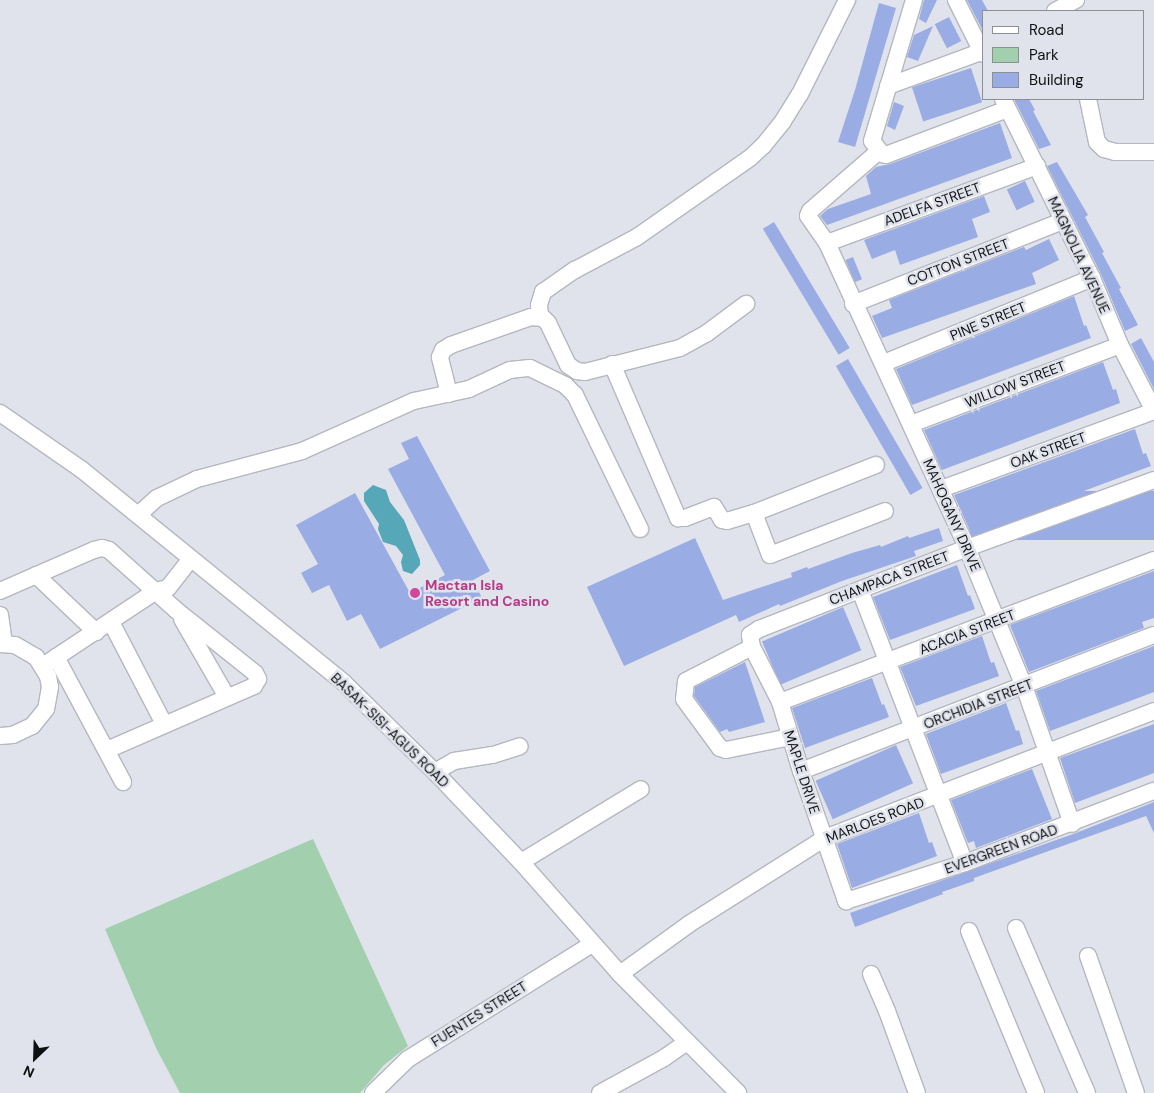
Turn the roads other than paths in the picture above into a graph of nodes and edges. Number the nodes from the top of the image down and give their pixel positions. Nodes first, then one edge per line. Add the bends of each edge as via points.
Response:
1 (847, 0) edge
2 (914, 0) edge
3 (956, 0) edge
4 (1076, 0) edge
5 (1059, 10) edge
6 (982, 52) edge
7 (888, 86) junction
8 (1088, 100) edge
9 (1005, 104) edge
10 (880, 151) junction
11 (1154, 152) edge
12 (1037, 166) junction
13 (1064, 221) junction
14 (827, 243) junction
15 (1092, 278) junction
16 (746, 304) dead end
17 (853, 304) junction
18 (540, 316) junction
19 (1120, 344) junction
20 (884, 363) junction
21 (612, 364) junction
22 (449, 394) junction
23 (1154, 411) edge
24 (0, 413) edge
25 (910, 424) junction
26 (876, 465) dead end
27 (1154, 480) edge
28 (941, 490) junction
29 (885, 511) dead end
30 (754, 513) junction
31 (138, 516) junction
32 (640, 529) dead end
33 (967, 548) junction
34 (187, 556) junction
35 (1154, 560) edge
36 (36, 575) junction
37 (860, 590) junction
38 (0, 591) edge
39 (156, 591) junction
40 (176, 610) junction
41 (0, 615) edge
42 (997, 620) junction
43 (111, 622) junction
44 (96, 632) junction
45 (1154, 635) edge
46 (2, 644) edge
47 (752, 647) junction
48 (50, 662) junction
49 (886, 663) junction
50 (1024, 686) junction
51 (227, 697) junction
52 (780, 702) junction
53 (1154, 711) edge
54 (164, 724) junction
55 (913, 728) junction
56 (0, 736) edge
57 (790, 737) junction
58 (520, 746) dead end
59 (107, 750) junction
60 (1048, 754) junction
61 (801, 771) junction
62 (435, 772) junction
63 (123, 782) dead end
64 (641, 789) dead end
65 (1154, 791) edge
66 (940, 796) junction
67 (1072, 824) junction
68 (825, 838) junction
69 (521, 862) junction
70 (966, 864) junction
71 (846, 901) joint
72 (1016, 928) dead end
73 (969, 931) dead end
74 (592, 944) junction
75 (1088, 956) dead end
76 (620, 974) junction
77 (871, 974) dead end
78 (687, 1042) junction
79 (372, 1093) edge
80 (600, 1093) edge
81 (738, 1093) edge
82 (917, 1093) edge
83 (1036, 1093) edge
84 (1087, 1093) edge
85 (1136, 1093) edge

1 - 18 street via 800,94 763,146 638,237 575,270 543,292
2 - 7 street
3 - 6 street
4 - 5 street
6 - 7 street
7 - 10 street via 872,141
8 - 11 street via 1097,142 1104,149
9 - 10 street via 886,155
9 - 12 street, MAGNOLIA AVENUE
10 - 14 street, MAHOGANY DRIVE via 810,211 808,216
12 - 13 street, MAGNOLIA AVENUE
12 - 14 street, ADELFA STREET
13 - 15 street, MAGNOLIA AVENUE
13 - 17 street, COTTON STREET
14 - 17 street, MAHOGANY DRIVE
15 - 19 street, MAGNOLIA AVENUE
15 - 20 street, PINE STREET
16 - 21 street via 680,348
17 - 20 street, MAHOGANY DRIVE
18 - 21 street via 548,323 568,365 577,371 585,372
18 - 22 street via 443,350 440,357
19 - 23 street, MAGNOLIA AVENUE
19 - 25 street, WILLOW STREET
20 - 25 street, MAHOGANY DRIVE
21 - 30 street via 678,518 710,507 724,521
22 - 31 street via 414,401 302,451 197,479 157,498
22 - 32 street via 469,389 510,370 530,368 565,385 575,395
23 - 28 street, OAK STREET
24 - 31 street, BASAK-SISI-AGUS ROAD via 81,469
25 - 28 street, MAHOGANY DRIVE
26 - 30 street
27 - 33 street, CHAMPACA STREET
28 - 33 street, MAHOGANY DRIVE
29 - 30 street via 770,555
31 - 34 street, BASAK-SISI-AGUS ROAD
33 - 37 street, CHAMPACA STREET
33 - 42 street, MAHOGANY DRIVE
34 - 39 street via 160,581
34 - 62 street, BASAK-SISI-AGUS ROAD via 344,683
35 - 42 street, ACACIA STREET
36 - 38 street
36 - 39 street via 102,548 109,550
36 - 44 street
37 - 47 street, CHAMPACA STREET via 759,629 750,635
37 - 49 street
39 - 40 street
39 - 43 street
40 - 51 street
40 - 51 street via 258,678 254,686
41 - 46 street
42 - 49 street, ACACIA STREET
42 - 50 street, MAHOGANY DRIVE
43 - 44 street
43 - 54 street
44 - 48 street
45 - 50 street, ORCHIDIA STREET
46 - 48 street via 26,650
47 - 52 street, MAPLE DRIVE
47 - 57 street via 686,682 684,699 720,748 726,750
48 - 56 street via 50,687 46,708 40,718 23,732
48 - 59 street
49 - 52 street, ACACIA STREET
49 - 55 street
50 - 55 street, ORCHIDIA STREET
50 - 60 street, MAHOGANY DRIVE
51 - 54 street
52 - 57 street, MAPLE DRIVE
53 - 60 street, MARLOES ROAD
54 - 59 street
55 - 61 street, ORCHIDIA STREET
55 - 66 street
57 - 61 street, MAPLE DRIVE
58 - 62 street via 493,755 454,761
59 - 63 street
60 - 66 street, MARLOES ROAD
60 - 67 street, MAHOGANY DRIVE
61 - 68 street, MAPLE DRIVE
62 - 69 street, BASAK-SISI-AGUS ROAD
64 - 69 street
65 - 67 street, EVERGREEN ROAD
66 - 68 street, MARLOES ROAD
66 - 70 street
67 - 70 street, EVERGREEN ROAD
68 - 71 street, MAPLE DRIVE
68 - 76 street, MARLOES ROAD via 689,924
69 - 74 street, BASAK-SISI-AGUS ROAD
70 - 71 street, EVERGREEN ROAD
72 - 84 street
73 - 83 street
74 - 76 street, BASAK-SISI-AGUS ROAD
74 - 79 street, FUENTES STREET via 408,1059
75 - 85 street
76 - 78 street, BASAK-SISI-AGUS ROAD
77 - 82 street
78 - 80 street
78 - 81 street, BASAK-SISI-AGUS ROAD

